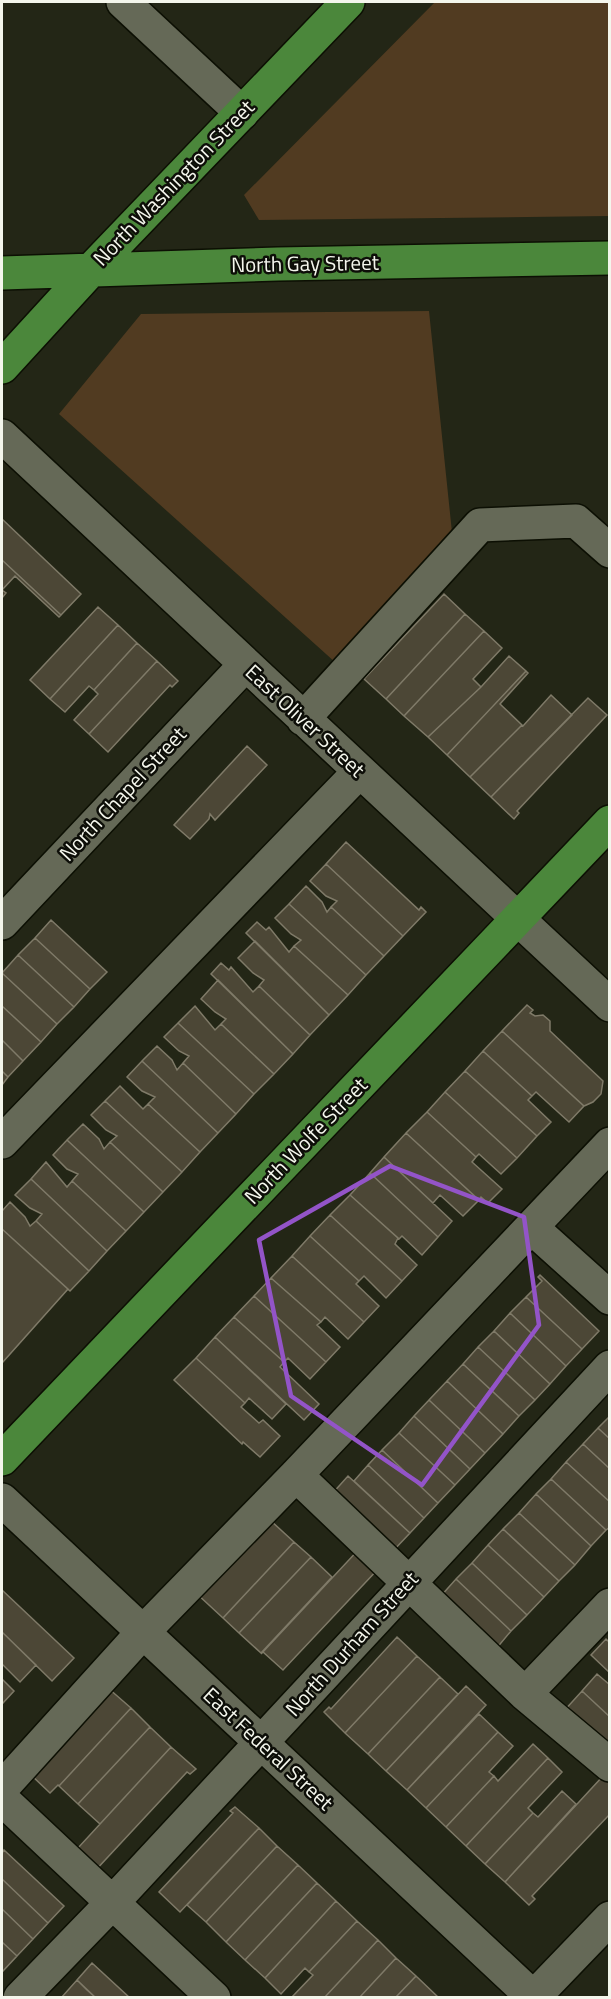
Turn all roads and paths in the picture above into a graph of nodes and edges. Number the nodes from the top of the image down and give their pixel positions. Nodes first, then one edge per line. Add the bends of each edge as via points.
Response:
1 (123, 2) edge
2 (348, 2) edge
3 (242, 113) junction
4 (609, 258) edge
5 (89, 272) junction
6 (2, 273) edge
7 (2, 367) edge
8 (2, 436) edge
9 (609, 551) edge
10 (245, 665) junction
11 (303, 718) junction
12 (360, 771) junction
13 (609, 822) edge
14 (518, 919) junction
15 (2, 923) edge
16 (609, 1005) edge
17 (2, 1142) edge
18 (609, 1144) edge
19 (531, 1227) junction
20 (609, 1298) edge
21 (609, 1367) edge
22 (2, 1458) edge
23 (296, 1474) junction
24 (2, 1500) edge
25 (408, 1582) junction
26 (609, 1605) edge
27 (143, 1632) junction
28 (525, 1694) junction
29 (262, 1743) junction
30 (609, 1765) edge
31 (2, 1788) edge
32 (2, 1799) edge
33 (113, 1902) junction
34 (609, 1918) edge
35 (534, 1997) edge
36 (20, 1998) edge
37 (214, 1998) edge

1 - 3 street
2 - 3 main road, North Washington Street
3 - 5 main road, North Washington Street
4 - 5 main road, North Gay Street
5 - 6 main road, North Gay Street
5 - 7 main road, North Washington Street
8 - 10 street, East Oliver Street
9 - 11 street via 576,521 480,525
10 - 11 street, East Oliver Street
10 - 15 street, North Chapel Street
11 - 12 street, East Oliver Street
12 - 14 street, East Oliver Street
12 - 17 street
13 - 14 main road, North Wolfe Street
14 - 16 street, East Oliver Street
14 - 22 main road, North Wolfe Street
18 - 19 street
19 - 20 street
19 - 23 street
21 - 25 street, North Durham Street
23 - 25 street
23 - 27 street
24 - 27 street, East Federal Street
25 - 28 street
25 - 29 street, North Durham Street
26 - 28 street
27 - 29 street, East Federal Street
27 - 31 street
28 - 30 street
29 - 33 street, North Durham Street
29 - 35 street, East Federal Street
32 - 33 street
33 - 36 street, North Durham Street
33 - 37 street
34 - 35 street

